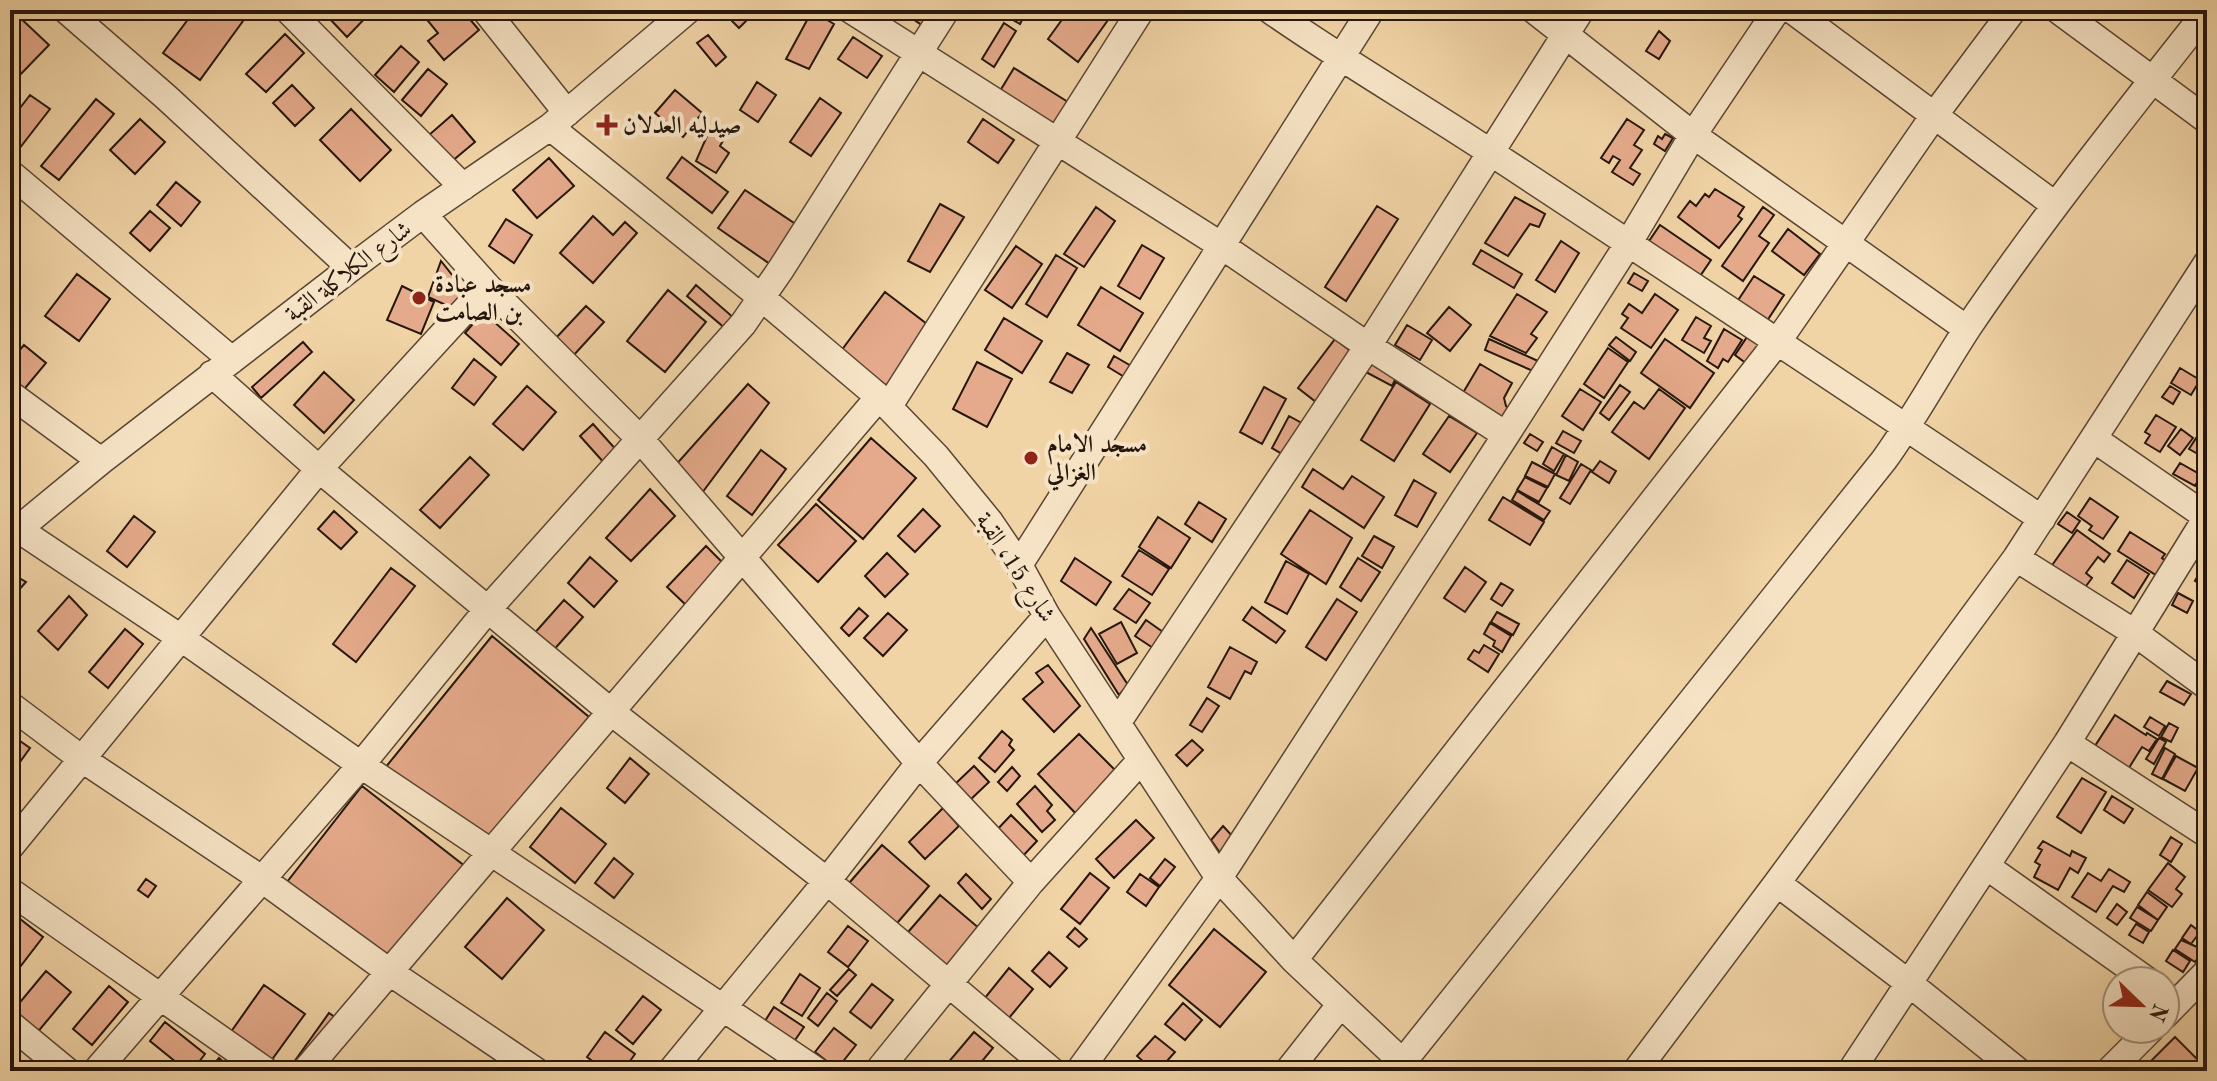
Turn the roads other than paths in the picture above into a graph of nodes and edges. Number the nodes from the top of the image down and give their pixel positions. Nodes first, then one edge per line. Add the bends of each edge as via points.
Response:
1 (66, 10) edge
2 (688, 10) edge
3 (851, 10) edge
4 (946, 10) edge
5 (1141, 10) edge
6 (1270, 10) edge
7 (1371, 10) edge
8 (1534, 10) edge
9 (1581, 10) edge
10 (1777, 10) edge
11 (1792, 10) edge
12 (2013, 10) edge
13 (2058, 10) edge
14 (2207, 11) edge
15 (293, 12) edge
16 (494, 13) edge
17 (1565, 34) junction
18 (920, 53) junction
19 (1340, 59) junction
20 (2152, 81) junction
21 (1933, 117) junction
22 (558, 120) junction
23 (2207, 120) edge
24 (1693, 135) junction
25 (1057, 140) junction
26 (1490, 152) junction
27 (10, 173) edge
28 (463, 187) junction
29 (2055, 205) junction
30 (423, 214) junction
31 (1628, 244) junction
32 (1222, 246) junction
33 (1846, 246) junction
34 (2207, 263) edge
35 (351, 268) junction
36 (487, 286) junction
37 (762, 298) junction
38 (1967, 329) junction
39 (1778, 341) junction
40 (1368, 346) junction
41 (222, 367) junction
42 (10, 394) edge
43 (884, 402) junction
44 (1907, 427) junction
45 (1506, 435) junction
46 (2094, 439) junction
47 (641, 440) junction
48 (101, 461) junction
49 (319, 469) junction
50 (2207, 517) edge
51 (2042, 519) junction
52 (14, 533) edge
53 (741, 557) junction
54 (2016, 558) junction
55 (1019, 565) junction
56 (488, 609) junction
57 (1047, 616) junction
58 (2135, 633) junction
59 (181, 638) junction
60 (2207, 686) edge
61 (10, 705) edge
62 (610, 711) junction
63 (1118, 722) junction
64 (2067, 743) junction
65 (82, 759) junction
66 (1141, 760) junction
67 (919, 763) junction
68 (361, 765) junction
69 (2207, 834) edge
70 (10, 847) edge
71 (491, 853) junction
72 (1986, 866) junction
73 (1219, 878) junction
74 (263, 880) junction
75 (827, 881) junction
76 (1031, 882) junction
77 (1777, 883) junction
78 (10, 891) edge
79 (1294, 960) junction
80 (2125, 965) edge
81 (2207, 972) edge
82 (391, 973) junction
83 (947, 984) junction
84 (1910, 984) junction
85 (2181, 993) edge
86 (161, 997) junction
87 (1340, 1005) junction
88 (725, 1007) junction
89 (10, 1024) edge
90 (2136, 1045) edge
91 (1407, 1067) edge
92 (2114, 1069) edge
93 (67, 1071) edge
94 (96, 1071) edge
95 (266, 1071) edge
96 (305, 1071) edge
97 (536, 1071) edge
98 (671, 1071) edge
99 (817, 1071) edge
100 (878, 1071) edge
101 (1052, 1071) edge
102 (1079, 1071) edge
103 (1288, 1071) edge
104 (1636, 1071) edge
105 (1851, 1071) edge
106 (2018, 1071) edge

1 - 35 street
2 - 22 street, شارع الكلاكلة القبة
3 - 18 street
4 - 18 street
5 - 25 street
6 - 19 street
7 - 19 street
8 - 17 street
9 - 17 street
10 - 24 street
11 - 21 street
12 - 21 street
13 - 20 street
14 - 20 street
15 - 28 street
16 - 22 street, شارع 15، القبة
17 - 24 street
17 - 26 street
18 - 25 street
18 - 37 street
19 - 26 street
19 - 32 street
20 - 23 street
20 - 29 street
21 - 29 street
21 - 33 street
22 - 28 street, شارع الكلاكلة القبة
22 - 37 street, شارع 15، القبة
24 - 31 street
24 - 33 street
25 - 32 street
25 - 43 street
26 - 31 street
26 - 40 street
27 - 41 street
28 - 30 street, شارع الكلاكلة القبة
29 - 38 street
30 - 35 street, شارع الكلاكلة القبة
30 - 36 street
31 - 39 street
31 - 45 street
32 - 40 street
32 - 55 street
33 - 38 street
33 - 39 street
34 - 46 street
35 - 41 street, شارع الكلاكلة القبة
36 - 47 street
36 - 49 street
37 - 43 street, شارع 15، القبة
37 - 47 street
38 - 44 street
39 - 44 street
39 - 79 street
40 - 45 street
40 - 63 street
41 - 48 street, شارع الكلاكلة القبة
41 - 49 street
42 - 48 street
43 - 53 street
43 - 55 street, شارع 15، القبة via 936,456
44 - 51 street
44 - 91 street
45 - 73 street
46 - 50 street
46 - 51 street
47 - 53 street
47 - 56 street
48 - 52 street, شارع الكلاكلة القبة
49 - 56 street
49 - 59 street
50 - 58 street
51 - 54 street
52 - 59 street
53 - 62 street
53 - 67 street
54 - 58 street
54 - 77 street
55 - 57 street, شارع 15، القبة
56 - 62 street
56 - 68 street
57 - 63 street, شارع 15، القبة
57 - 67 street
58 - 60 street
58 - 64 street
59 - 65 street
59 - 68 street
61 - 65 street
62 - 71 street
62 - 75 street
63 - 66 street, شارع 15، القبة
64 - 69 street
64 - 72 street
65 - 70 street
65 - 74 street
66 - 73 street, شارع 15، القبة
66 - 76 street
67 - 75 street
67 - 76 street
68 - 71 street
68 - 74 street
71 - 82 street
71 - 88 street
72 - 80 street
72 - 84 street
73 - 79 street, شارع 15، القبة
73 - 102 street
74 - 82 street
74 - 86 street
75 - 83 street
75 - 88 street
76 - 83 street
77 - 84 street
77 - 104 street
78 - 86 street
79 - 87 street, شارع 15، القبة
81 - 85 street
82 - 96 street
82 - 97 street
83 - 100 street
83 - 101 street
84 - 105 street
84 - 106 street
86 - 94 street
86 - 95 street
87 - 91 street, شارع 15، القبة
87 - 103 street
88 - 98 street
88 - 99 street
89 - 93 street
90 - 92 street

